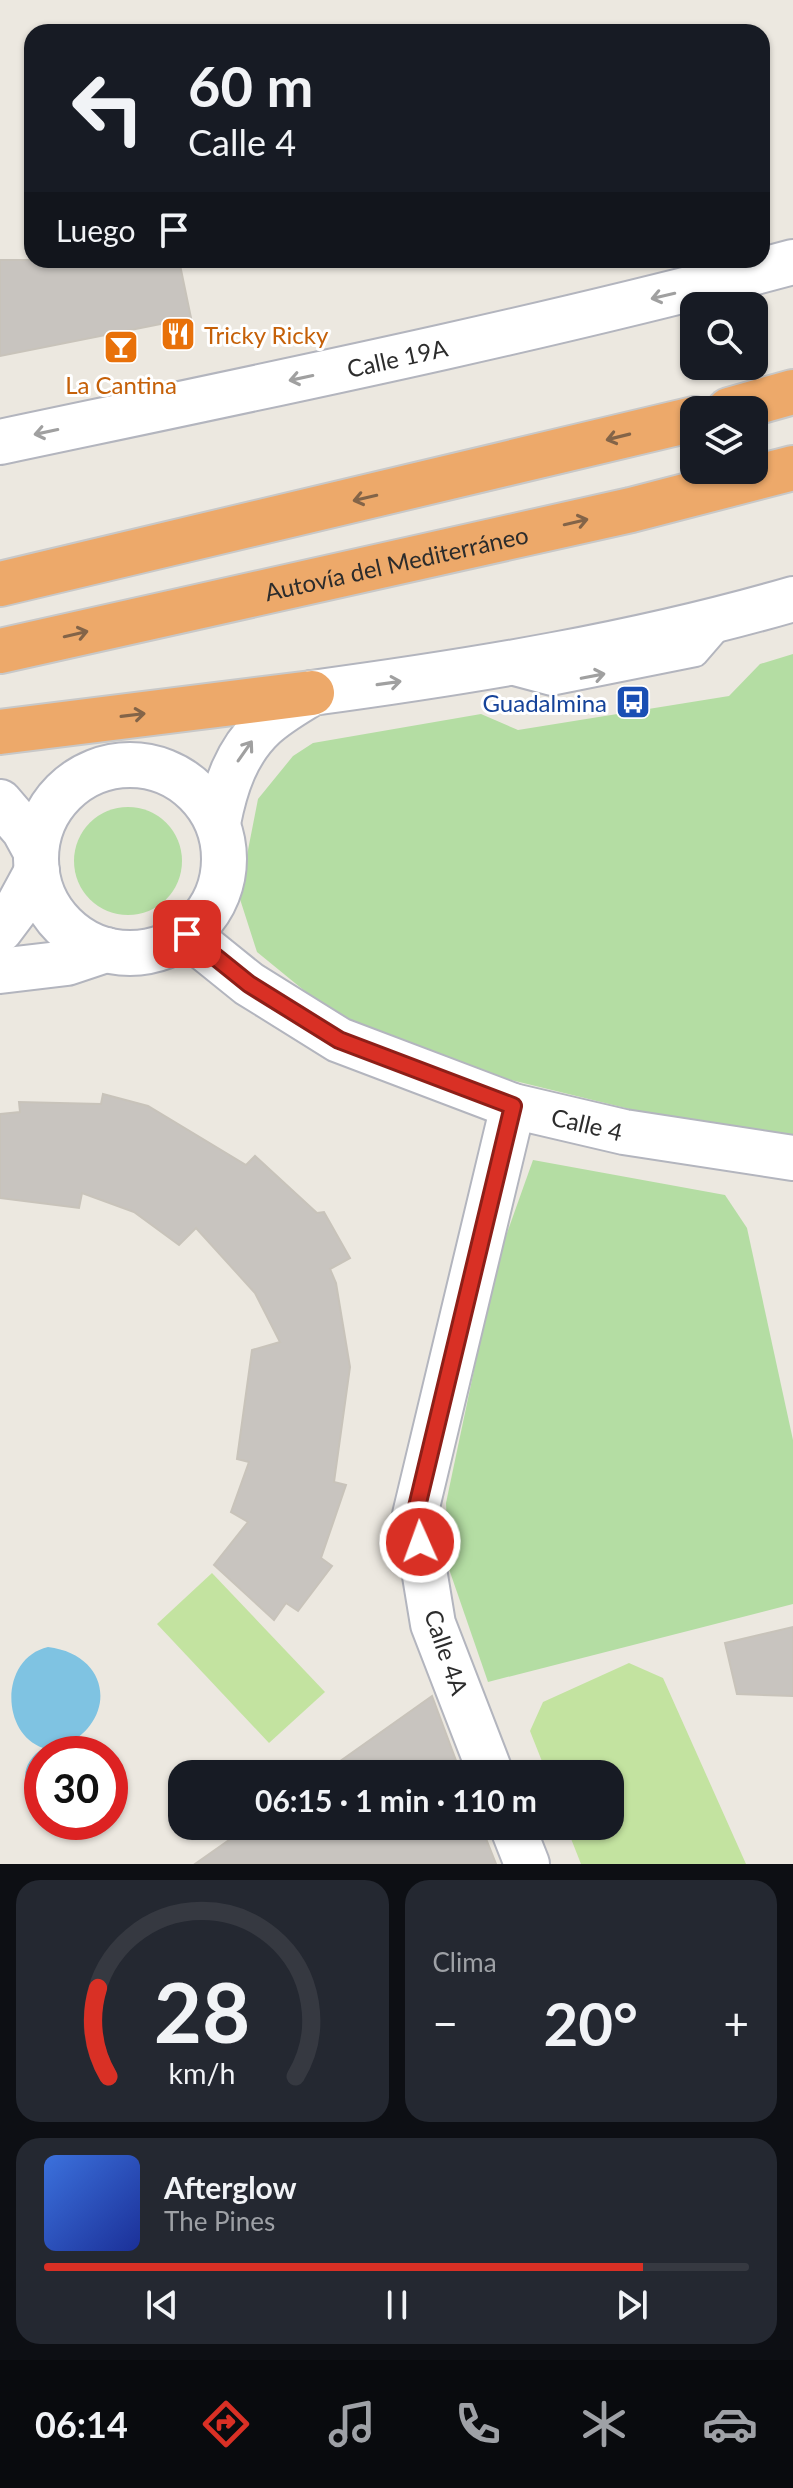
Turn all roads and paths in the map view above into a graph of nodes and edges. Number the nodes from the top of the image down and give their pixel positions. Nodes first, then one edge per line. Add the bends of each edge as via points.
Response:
1 (793, 262) edge
2 (793, 392) edge
3 (768, 399) edge
4 (680, 422) edge
5 (0, 442) edge
6 (793, 468) edge
7 (0, 584) edge
8 (793, 599) edge
9 (0, 651) edge
10 (312, 693) junction
11 (0, 732) edge
12 (0, 802) edge
13 (218, 823) junction
14 (36, 861) junction
15 (0, 930) edge
16 (187, 934) junction
17 (106, 950) junction
18 (0, 971) edge
19 (513, 1106) junction
20 (792, 1165) edge
21 (486, 1760) edge
22 (518, 1840) edge
23 (527, 1864) edge

1 -> 5 street, Calle 19A via 431,351
2 - 3 highway
4 -> 7 highway
9 -> 6 highway, Autovía del Mediterráneo via 631,510
10 -> 8 street via 579,652
11 -> 10 highway
13 -> 10 street via 241,754 264,726
12 - 14 street via 24,830
13 - 14 street via 188,783 141,765 115,765 70,786 53,804 41,826
13 - 16 street via 224,872 218,896
14 - 15 street via 18,906
14 - 17 street via 44,898 59,921
16 - 17 street via 161,948 134,953
16 - 19 street, Calle 4 via 249,984 339,1040
17 - 18 street via 67,963
19 - 20 street, Calle 4
19 - 21 street, Calle 4A via 415,1515 433,1624
22 - 23 street

